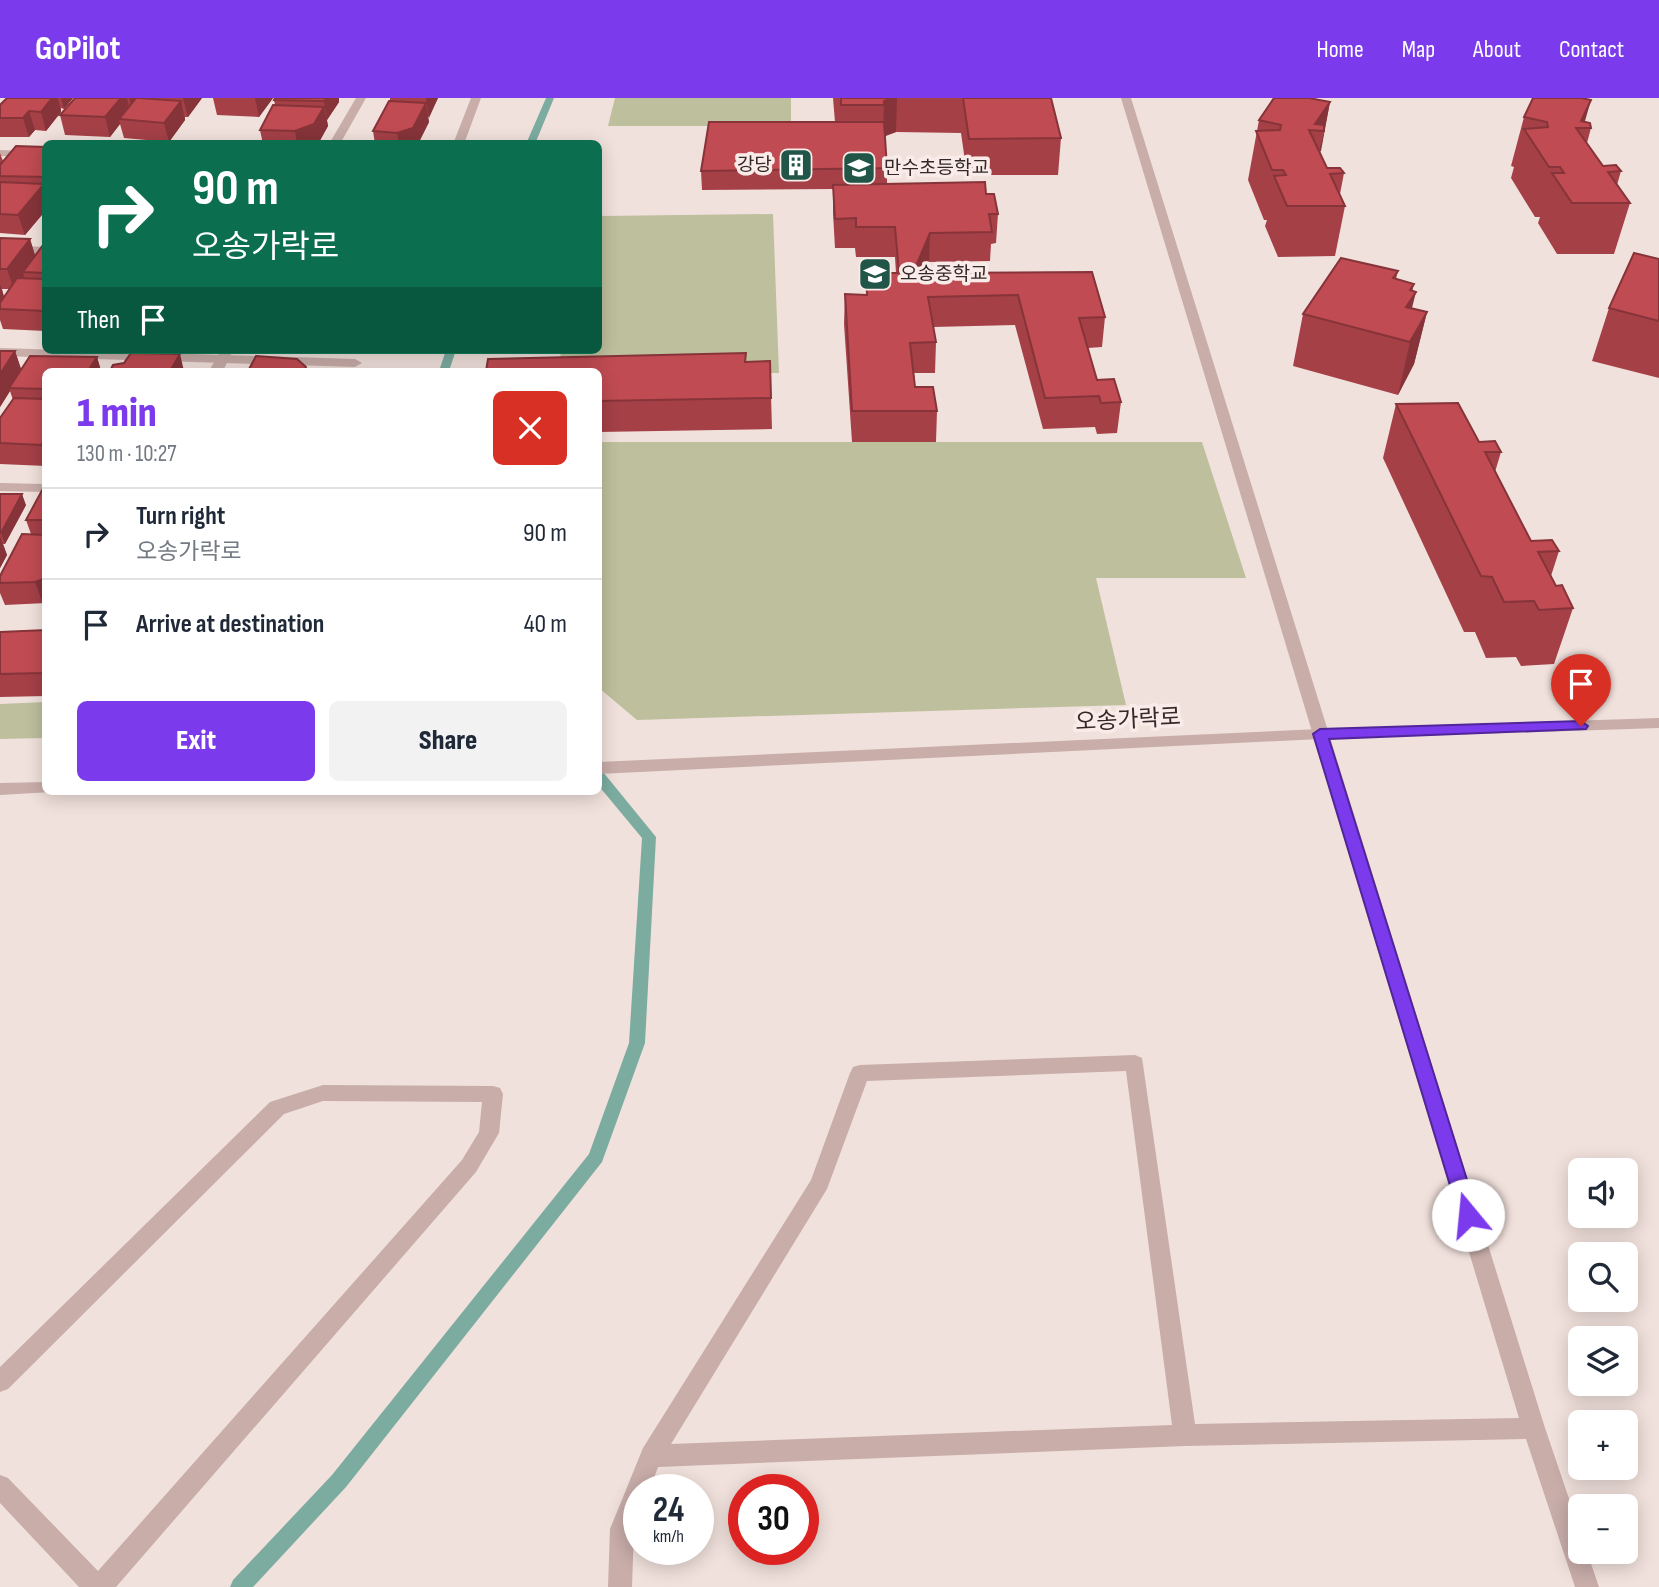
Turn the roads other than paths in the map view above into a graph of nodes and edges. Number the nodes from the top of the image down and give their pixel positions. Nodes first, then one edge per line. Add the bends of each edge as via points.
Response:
1 (361, 98) edge
2 (476, 98) edge
3 (1126, 98) edge
4 (336, 140) edge
5 (460, 140) edge
6 (0, 153) edge
7 (42, 155) edge
8 (0, 249) edge
9 (42, 251) edge
10 (0, 352) edge
11 (42, 354) edge
12 (56, 354) edge
13 (222, 360) edge
14 (353, 367) edge
15 (0, 487) edge
16 (42, 488) edge
17 (1659, 723) edge
18 (1320, 734) junction
19 (602, 768) edge
20 (42, 788) edge
21 (0, 789) edge
22 (0, 1382) edge
23 (1534, 1429) junction
24 (1185, 1435) junction
25 (651, 1457) junction
26 (0, 1486) edge
27 (98, 1587) edge
28 (620, 1587) edge
29 (1587, 1587) edge

1 - 4 street
2 - 5 street
3 - 18 street
6 - 7 street
8 - 9 street
10 - 11 street
12 - 13 street
13 - 14 street
15 - 16 street
17 - 18 street, 오송가락로
18 - 19 street, 오송가락로
18 - 23 street
20 - 21 street
22 - 27 street via 277,1108 323,1093 493,1094 489,1133 469,1166
23 - 24 street
23 - 29 street
24 - 25 street
24 - 25 street via 1135,1063 860,1073 820,1183
25 - 28 street via 622,1529
26 - 27 street

